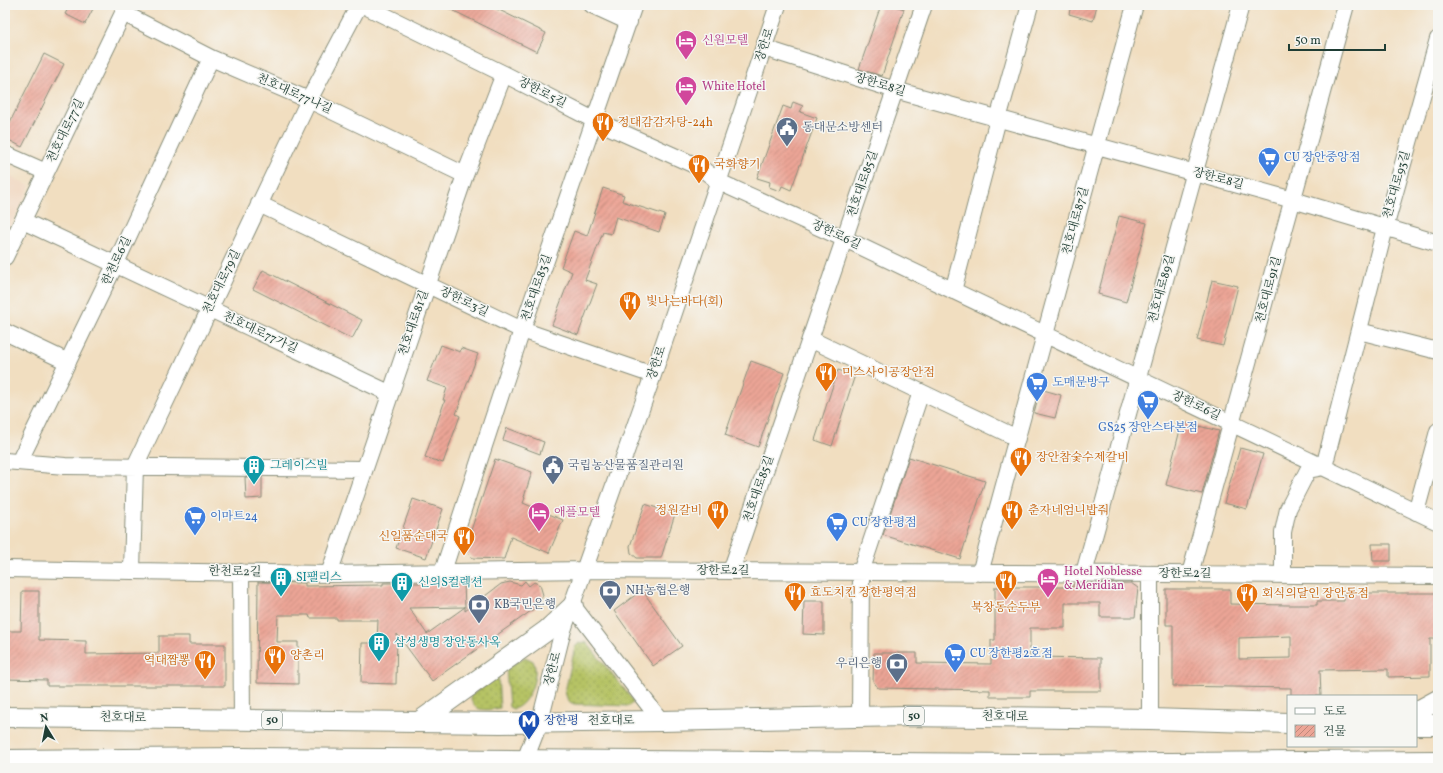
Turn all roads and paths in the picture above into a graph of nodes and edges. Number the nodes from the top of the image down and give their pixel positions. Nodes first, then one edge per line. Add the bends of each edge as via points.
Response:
1 (359, 5) edge
2 (363, 5) edge
3 (592, 5) edge
4 (634, 5) edge
5 (778, 5) edge
6 (924, 5) edge
7 (1030, 5) edge
8 (1135, 5) edge
9 (1241, 5) edge
10 (1346, 5) edge
11 (125, 9) edge
12 (629, 22) junction
13 (1438, 39) edge
14 (764, 48) junction
15 (211, 58) junction
16 (504, 74) junction
17 (895, 90) junction
18 (309, 100) junction
19 (998, 119) junction
20 (594, 120) junction
21 (1097, 147) junction
22 (5, 154) edge
23 (46, 172) junction
24 (1194, 173) junction
25 (465, 175) junction
26 (718, 182) junction
27 (1293, 200) junction
28 (259, 204) junction
29 (22, 221) junction
30 (1385, 228) junction
31 (845, 239) junction
32 (1438, 242) edge
33 (5, 257) edge
34 (115, 265) junction
35 (427, 284) junction
36 (954, 291) junction
37 (209, 310) junction
38 (522, 330) junction
39 (1359, 331) junction
40 (5, 332) edge
41 (1045, 334) junction
42 (810, 340) junction
43 (1438, 351) edge
44 (68, 362) junction
45 (653, 375) junction
46 (1138, 378) junction
47 (921, 392) junction
48 (390, 393) junction
49 (1232, 424) junction
50 (1438, 431) edge
51 (1017, 438) junction
52 (12, 462) edge
53 (135, 466) junction
54 (1324, 467) junction
55 (363, 469) junction
56 (1416, 512) junction
57 (1438, 522) edge
58 (5, 569) edge
59 (585, 570) junction
60 (132, 571) junction
61 (731, 571) junction
62 (241, 572) junction
63 (443, 572) junction
64 (861, 572) junction
65 (980, 572) junction
66 (1084, 573) junction
67 (329, 574) junction
68 (1150, 574) junction
69 (1190, 574) junction
70 (1283, 575) junction
71 (1438, 576) edge
72 (573, 606) junction
73 (1438, 700) edge
74 (1417, 711) edge
75 (5, 717) edge
76 (860, 717) junction
77 (1150, 719) junction
78 (242, 720) junction
79 (540, 721) junction
80 (661, 721) junction
81 (419, 722) junction
82 (1287, 723) edge
83 (1438, 725) edge
84 (1417, 726) edge
85 (5, 760) edge
86 (1438, 761) edge
87 (243, 763) edge
88 (407, 764) edge
89 (533, 764) edge
90 (663, 764) edge
91 (1349, 764) edge
92 (863, 765) edge
93 (1152, 765) edge

1 - 18 street, 천호대로79길
2 - 16 street, 장한로5길
3 - 12 street
4 - 12 street, 천호대로83길
5 - 14 street, 장한로
6 - 17 street, 천호대로85길
7 - 19 street
8 - 21 street, 천호대로87길
9 - 24 street, 천호대로89길
10 - 27 street, 천호대로91길
11 - 15 street, 천호대로77나길
11 - 23 street, 천호대로77길
12 - 20 street, 천호대로83길
13 - 30 street, 천호대로93길
14 - 17 street, 장한로8길
14 - 26 street, 장한로
15 - 18 street, 천호대로77나길
15 - 34 street, 한천로6길
16 - 20 street, 장한로5길
16 - 25 street, 천호대로81길
17 - 19 street, 장한로8길
17 - 31 street, 천호대로85길
18 - 25 street, 천호대로77나길
18 - 28 street, 천호대로79길
19 - 21 street, 장한로8길
19 - 36 street
20 - 26 street, 장한로5길 via 701,168
20 - 38 street, 천호대로83길
21 - 24 street, 장한로8길
21 - 41 street, 천호대로87길
22 - 23 street
23 - 29 street, 천호대로77길
24 - 27 street, 장한로8길
24 - 46 street, 천호대로89길
25 - 35 street, 천호대로81길
26 - 31 street, 장한로6길
26 - 45 street, 장한로
27 - 30 street, 장한로8길
27 - 49 street, 천호대로91길
28 - 35 street, 장한로3길
28 - 37 street, 천호대로79길
29 - 33 street, 천호대로77길
29 - 34 street, 천호대로77가길
30 - 32 street, 장한로8길
30 - 39 street, 천호대로93길
31 - 36 street, 장한로6길
31 - 42 street, 천호대로85길
34 - 37 street, 천호대로77가길
34 - 44 street, 한천로6길
35 - 38 street, 장한로3길
35 - 48 street, 천호대로81길
36 - 41 street, 장한로6길
37 - 48 street, 천호대로77가길
37 - 53 street, 천호대로79길
38 - 45 street, 장한로3길
38 - 63 street, 천호대로83길
39 - 43 street
39 - 54 street, 천호대로93길
40 - 44 street
41 - 46 street, 장한로6길
41 - 51 street, 천호대로87길
42 - 47 street
42 - 61 street, 천호대로85길
44 - 52 street, 한천로6길
45 - 59 street, 장한로
46 - 49 street, 장한로6길
46 - 66 street, 천호대로89길
47 - 51 street
47 - 64 street
48 - 55 street, 천호대로81길
49 - 54 street, 장한로6길
49 - 69 street, 천호대로91길
50 - 56 street
51 - 65 street, 천호대로87길
52 - 53 street, 한천로6길 via 65,466
53 - 55 street, 한천로6길
53 - 60 street, 천호대로79길
54 - 56 street, 장한로6길
54 - 70 street via 1308,470 1288,509 1283,532
55 - 67 street, 천호대로81길
56 - 57 street, 장한로6길
58 - 60 street, 한천로2길
59 - 61 street, 장한로2길
59 - 63 street, 한천로2길
59 - 72 street, 장한로
60 - 62 street, 한천로2길
61 - 64 street, 장한로2길
62 - 67 street, 한천로2길
62 - 78 street
63 - 67 street, 한천로2길
64 - 65 street, 장한로2길
64 - 76 street
65 - 66 street, 장한로2길
66 - 68 street, 장한로2길
68 - 69 street, 장한로2길
68 - 77 street
69 - 70 street, 장한로2길
70 - 71 street, 장한로2길
72 - 79 street, 장한로 via 563,630
72 - 80 street
72 - 81 main road via 546,631
73 - 74 main road
75 - 78 main road, 천호대로 / 50
76 - 77 main road, 천호대로 / 50
76 - 80 main road, 천호대로 / 50
77 - 82 main road, 천호대로 / 50
78 - 81 main road, 천호대로 / 50
79 - 80 main road, 천호대로 / 50
79 - 81 main road, 천호대로 / 50
79 - 89 street, 장한로
83 - 84 main road
85 - 87 main road
86 - 91 main road
87 - 88 main road
88 - 89 main road
89 - 90 main road
90 - 92 main road
91 - 93 main road
92 - 93 main road

